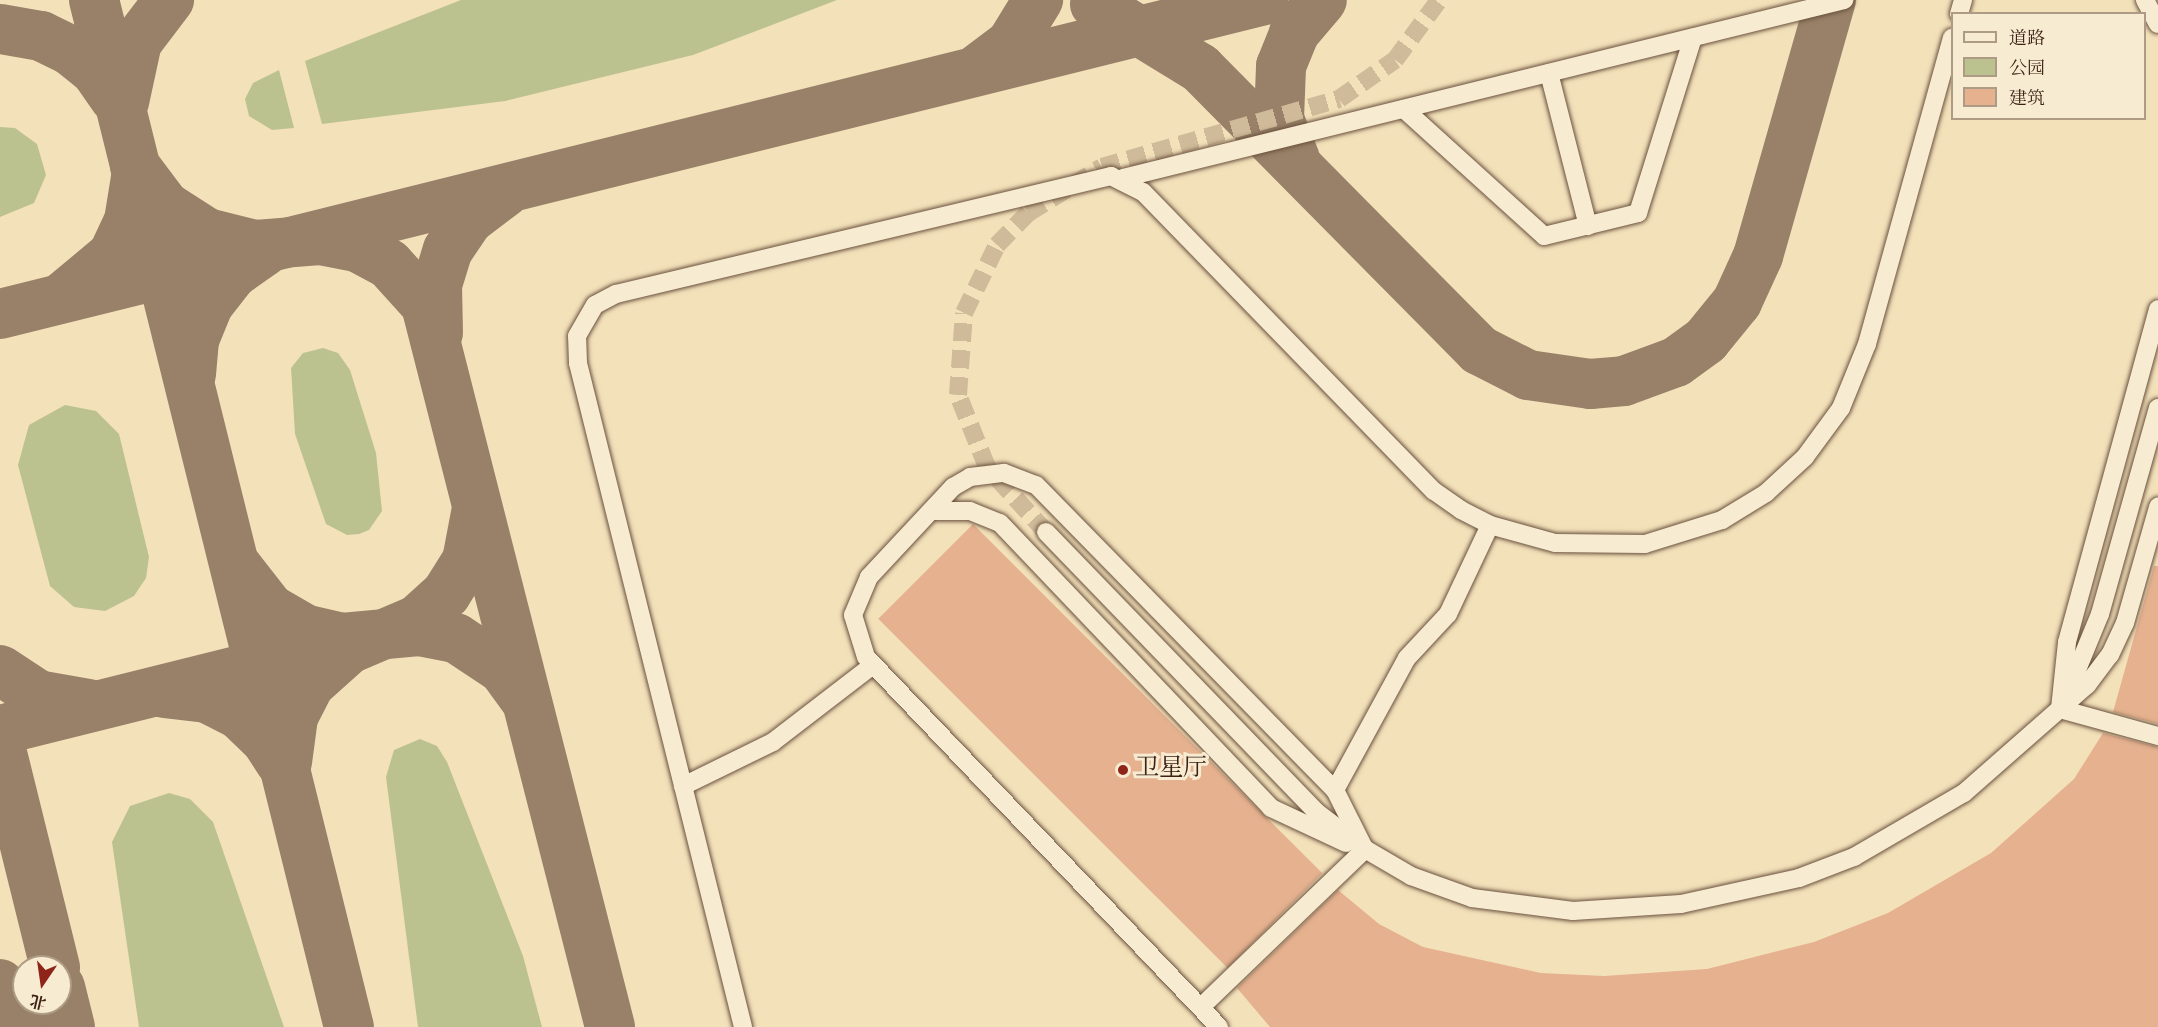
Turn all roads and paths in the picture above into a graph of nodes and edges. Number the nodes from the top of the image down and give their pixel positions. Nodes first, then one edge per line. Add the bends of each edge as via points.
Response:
1 (1844, 0) edge
2 (2145, 0) edge
3 (2158, 24) edge
4 (1693, 38) junction
5 (1951, 45) edge
6 (1549, 73) junction
7 (1404, 109) junction
8 (1123, 178) junction
9 (1588, 226) junction
10 (2158, 309) edge
11 (2158, 408) edge
12 (2158, 507) edge
13 (935, 511) junction
14 (1490, 525) junction
15 (1046, 532) tunnel mouth
16 (873, 665) junction
17 (2060, 708) junction
18 (2158, 736) edge
19 (683, 786) junction
20 (1335, 790) junction
21 (1365, 849) junction
22 (1201, 1007) junction
23 (743, 1027) edge
24 (1219, 1027) edge

1 - 4 lane
2 - 3 lane
4 - 6 lane
4 - 9 lane via 1638,213
5 - 14 lane via 1860,365 1841,408 1805,457 1744,508 1672,538 1588,547
6 - 7 lane
6 - 9 lane
7 - 8 lane
7 - 9 lane via 1544,236
8 - 14 lane via 1143,192 1434,491
8 - 19 lane via 1092,177 627,291 604,299 586,314 577,336 578,363
10 - 17 lane via 2074,613
11 - 17 lane via 2100,614
12 - 17 lane via 2125,623 2110,654
13 - 16 lane via 869,577 855,601 852,628
13 - 20 lane via 953,487 978,475 1004,473 1036,485
13 - 21 lane via 970,511 1000,523 1271,808
14 - 20 lane via 1452,607 1407,658
15 - 21 lane via 1315,811
16 - 19 lane via 773,742
16 - 22 lane
17 - 18 lane
17 - 21 lane via 1964,793 1913,826 1854,857 1745,893 1626,909 1545,909 1451,891
19 - 23 lane
20 - 21 lane
21 - 22 lane
22 - 24 lane

